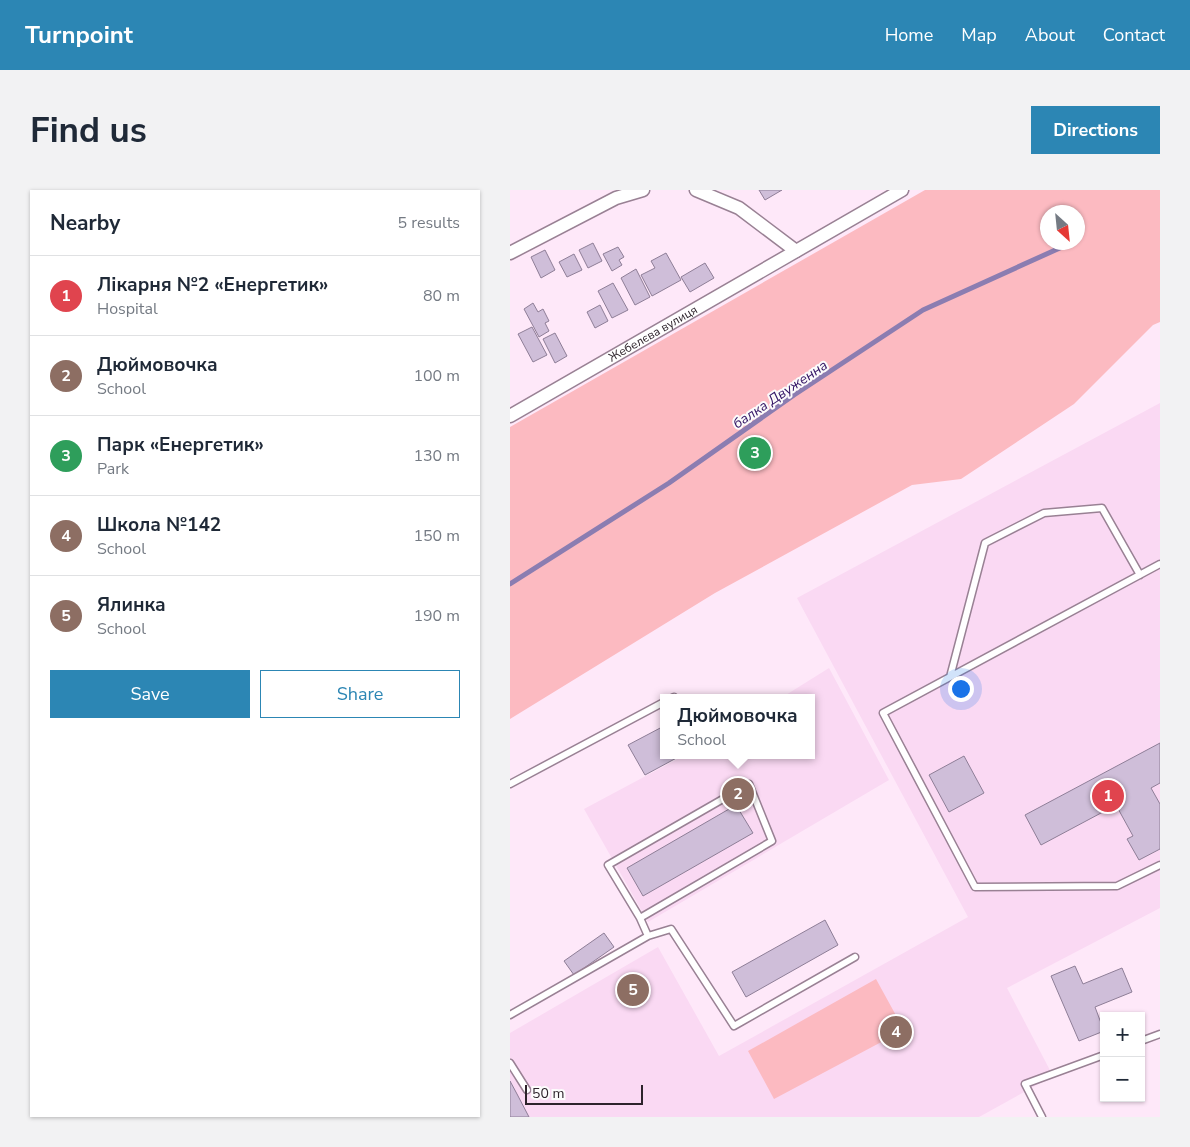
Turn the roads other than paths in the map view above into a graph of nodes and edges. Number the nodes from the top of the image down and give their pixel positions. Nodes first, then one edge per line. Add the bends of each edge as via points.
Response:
1 (643, 190) edge
2 (696, 190) edge
3 (902, 190) edge
4 (796, 251) junction
5 (510, 253) edge
6 (510, 416) edge
7 (1160, 564) edge
8 (1140, 575) junction
9 (950, 677) junction
10 (660, 704) edge
11 (510, 784) edge
12 (1160, 865) edge
13 (640, 918) junction
14 (648, 936) junction
15 (856, 957) dead end
16 (510, 1015) edge
17 (1160, 1034) edge
18 (1145, 1040) edge
19 (1100, 1056) edge
20 (510, 1063) edge
21 (527, 1090) dead end
22 (1042, 1117) edge

1 - 5 street via 616,198
2 - 4 street via 739,208
3 - 4 street, Жебелєва вулиця
4 - 6 street, Жебелєва вулиця
7 - 8 lane
8 - 9 lane
8 - 9 lane via 1102,508 1044,513 985,543
9 - 12 lane via 883,713 976,887 1117,886
10 - 11 lane
13 - 13 lane via 772,841 749,784 608,865
13 - 14 lane
14 - 15 lane via 671,929 734,1026
14 - 16 lane
17 - 18 lane
19 - 22 lane via 1025,1084
20 - 21 lane

